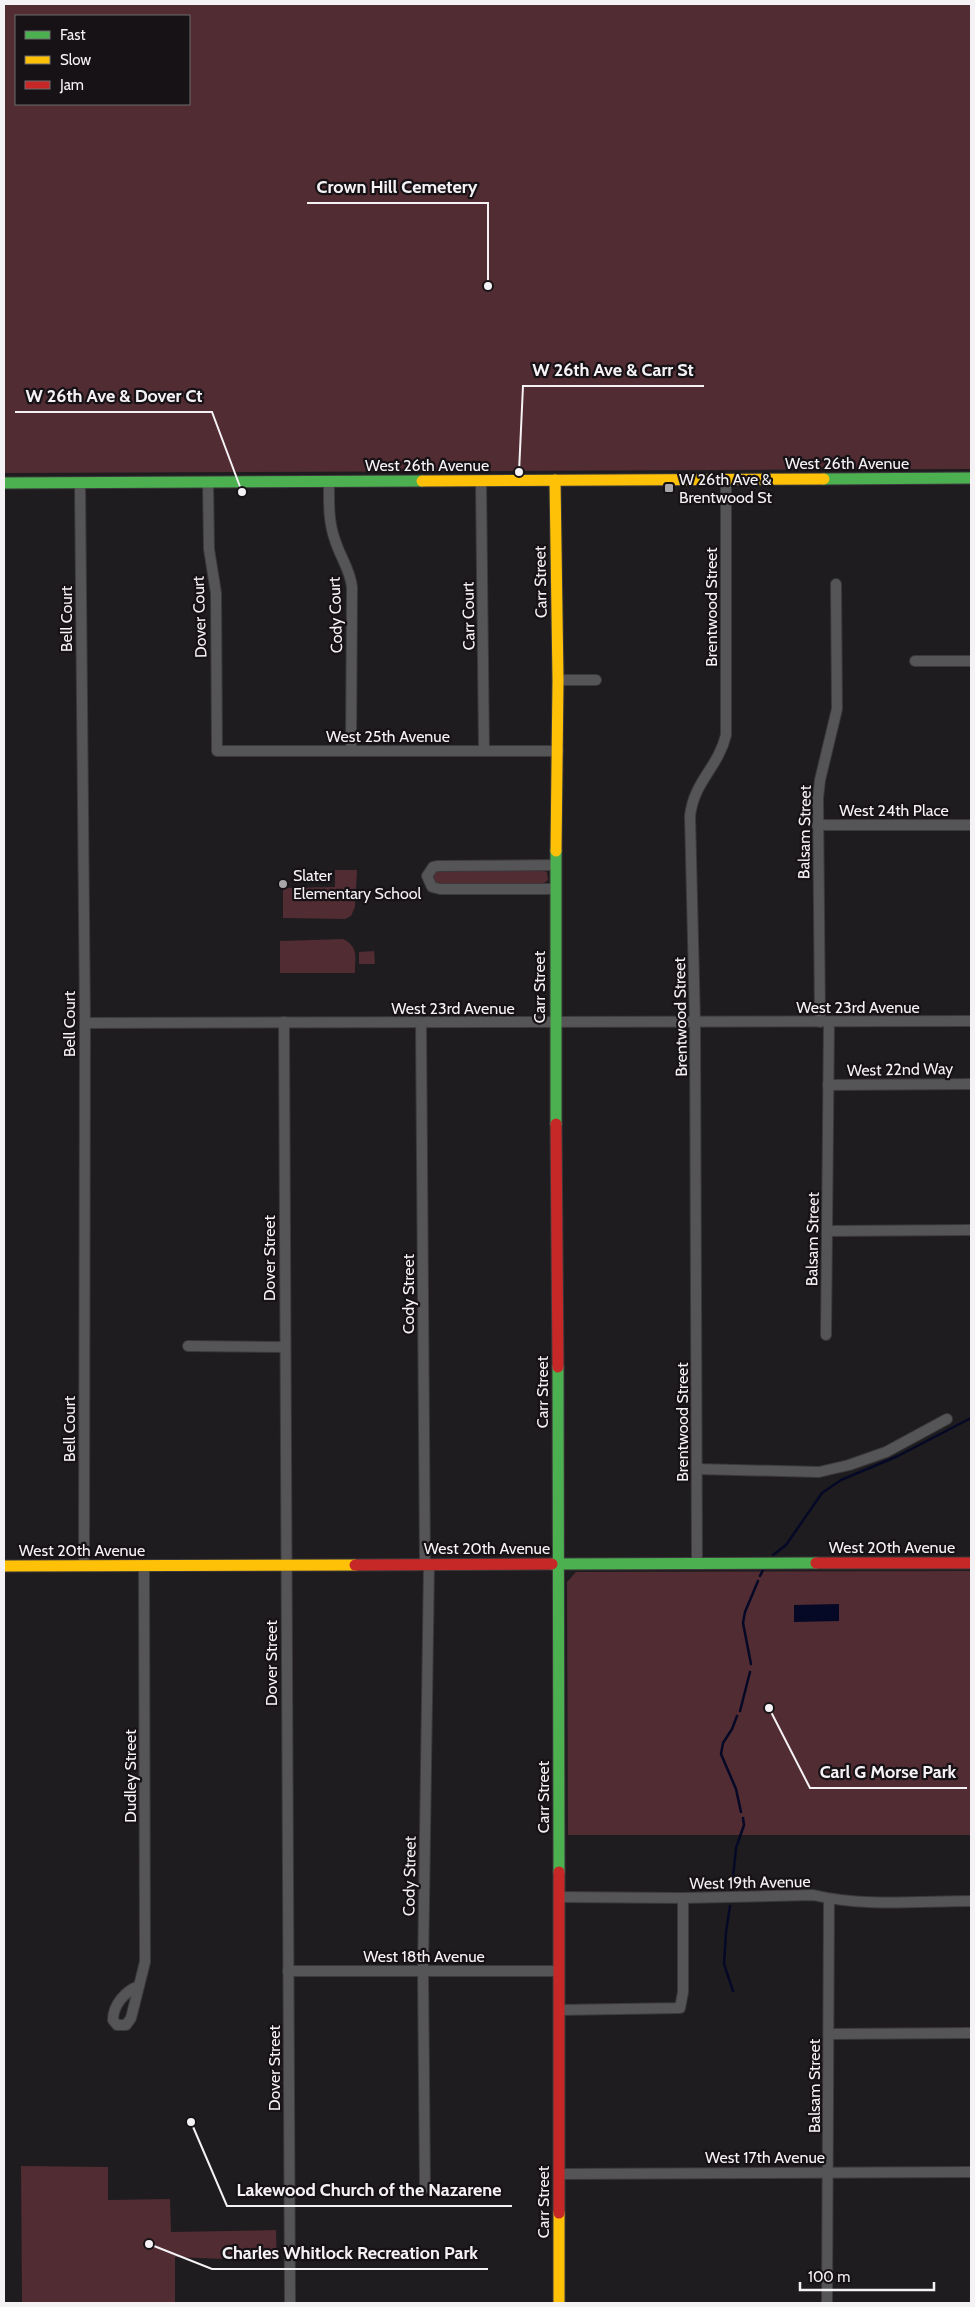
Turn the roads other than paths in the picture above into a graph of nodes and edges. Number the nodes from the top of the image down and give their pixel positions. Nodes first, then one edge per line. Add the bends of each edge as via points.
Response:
1 (971, 478) edge
2 (555, 480) junction
3 (726, 480) junction
4 (481, 481) junction
5 (208, 482) junction
6 (329, 482) junction
7 (4, 483) edge
8 (80, 483) junction
9 (836, 584) dead end
10 (915, 661) dead end
11 (971, 661) edge
12 (558, 680) junction
13 (596, 680) dead end
14 (484, 750) junction
15 (217, 751) joint
16 (351, 751) junction
17 (558, 751) junction
18 (817, 825) junction
19 (971, 825) edge
20 (555, 865) junction
21 (555, 890) junction
22 (695, 1021) junction
23 (971, 1021) edge
24 (284, 1022) junction
25 (825, 1022) junction
26 (421, 1023) junction
27 (556, 1023) junction
28 (85, 1024) junction
29 (971, 1084) edge
30 (828, 1085) junction
31 (971, 1230) edge
32 (827, 1231) junction
33 (826, 1335) dead end
34 (188, 1346) dead end
35 (285, 1347) junction
36 (947, 1418) dead end
37 (697, 1469) junction
38 (971, 1563) edge
39 (697, 1564) junction
40 (286, 1565) junction
41 (427, 1565) junction
42 (558, 1565) junction
43 (4, 1566) edge
44 (84, 1566) junction
45 (144, 1566) junction
46 (559, 1897) junction
47 (683, 1898) junction
48 (830, 1899) junction
49 (971, 1901) edge
50 (423, 1970) junction
51 (288, 1971) junction
52 (559, 1971) junction
53 (139, 1986) dead end
54 (559, 2010) junction
55 (971, 2033) edge
56 (830, 2034) junction
57 (829, 2172) junction
58 (971, 2172) edge
59 (559, 2174) junction
60 (425, 2188) dead end
61 (290, 2303) edge
62 (559, 2303) edge
63 (827, 2303) edge

1 - 3 street, West 26th Avenue
2 - 3 street, West 26th Avenue
2 - 4 street, West 26th Avenue
2 - 12 street, Carr Street
3 - 22 street, Brentwood Street via 726,735 718,758 694,794 690,816
4 - 6 street, West 26th Avenue
4 - 14 street, Carr Court
5 - 6 street, West 26th Avenue
5 - 8 street, West 26th Avenue
5 - 15 street, Dover Court via 208,539 216,593
6 - 16 street, Cody Court via 331,525 352,587
7 - 8 street, West 26th Avenue
8 - 28 street, Bell Court
9 - 18 street, Balsam Street via 837,709 820,780
10 - 11 street
12 - 13 street
12 - 17 street, Carr Street
14 - 16 street, West 25th Avenue
14 - 17 street, West 25th Avenue
15 - 16 street, West 25th Avenue
17 - 20 street, Carr Street
18 - 19 street, West 24th Place
18 - 25 street, Balsam Street
20 - 21 street, Carr Street
20 - 21 street via 438,866 433,867 427,876 432,887 440,889
21 - 27 street, Carr Street
22 - 25 street, West 23rd Avenue
22 - 27 street, West 23rd Avenue
22 - 37 street, Brentwood Street
23 - 25 street, West 23rd Avenue
24 - 26 street, West 23rd Avenue
24 - 28 street, West 23rd Avenue
24 - 35 street, Dover Street
25 - 30 street, Balsam Street
26 - 27 street, West 23rd Avenue
26 - 41 street, Cody Street
27 - 42 street, Carr Street
28 - 44 street, Bell Court
29 - 30 street, West 22nd Way
30 - 32 street, Balsam Street
31 - 32 street
32 - 33 street, Balsam Street
34 - 35 street
35 - 40 street, Dover Street
36 - 37 street via 886,1452 819,1472
37 - 39 street, Brentwood Street
38 - 39 street, West 20th Avenue
39 - 42 street, West 20th Avenue
40 - 41 street, West 20th Avenue
40 - 45 street, West 20th Avenue
40 - 51 street, Dover Street
41 - 42 street, West 20th Avenue
41 - 50 street, Cody Street
42 - 46 street, Carr Street
43 - 44 street, West 20th Avenue
44 - 45 street, West 20th Avenue
45 - 53 street, Dudley Street via 145,1962
46 - 47 street, West 19th Avenue
46 - 52 street, Carr Street
47 - 48 street, West 19th Avenue via 813,1895
47 - 54 street via 683,1992 680,2008
48 - 49 street, West 19th Avenue
48 - 56 street, Balsam Street
50 - 51 street, West 18th Avenue
50 - 52 street, West 18th Avenue
50 - 60 street, Cody Street
51 - 61 street, Dover Street
52 - 54 street, Carr Street
54 - 59 street, Carr Street
55 - 56 street
56 - 57 street, Balsam Street
57 - 58 street, West 17th Avenue
57 - 59 street, West 17th Avenue
57 - 63 street, Balsam Street
59 - 62 street, Carr Street

